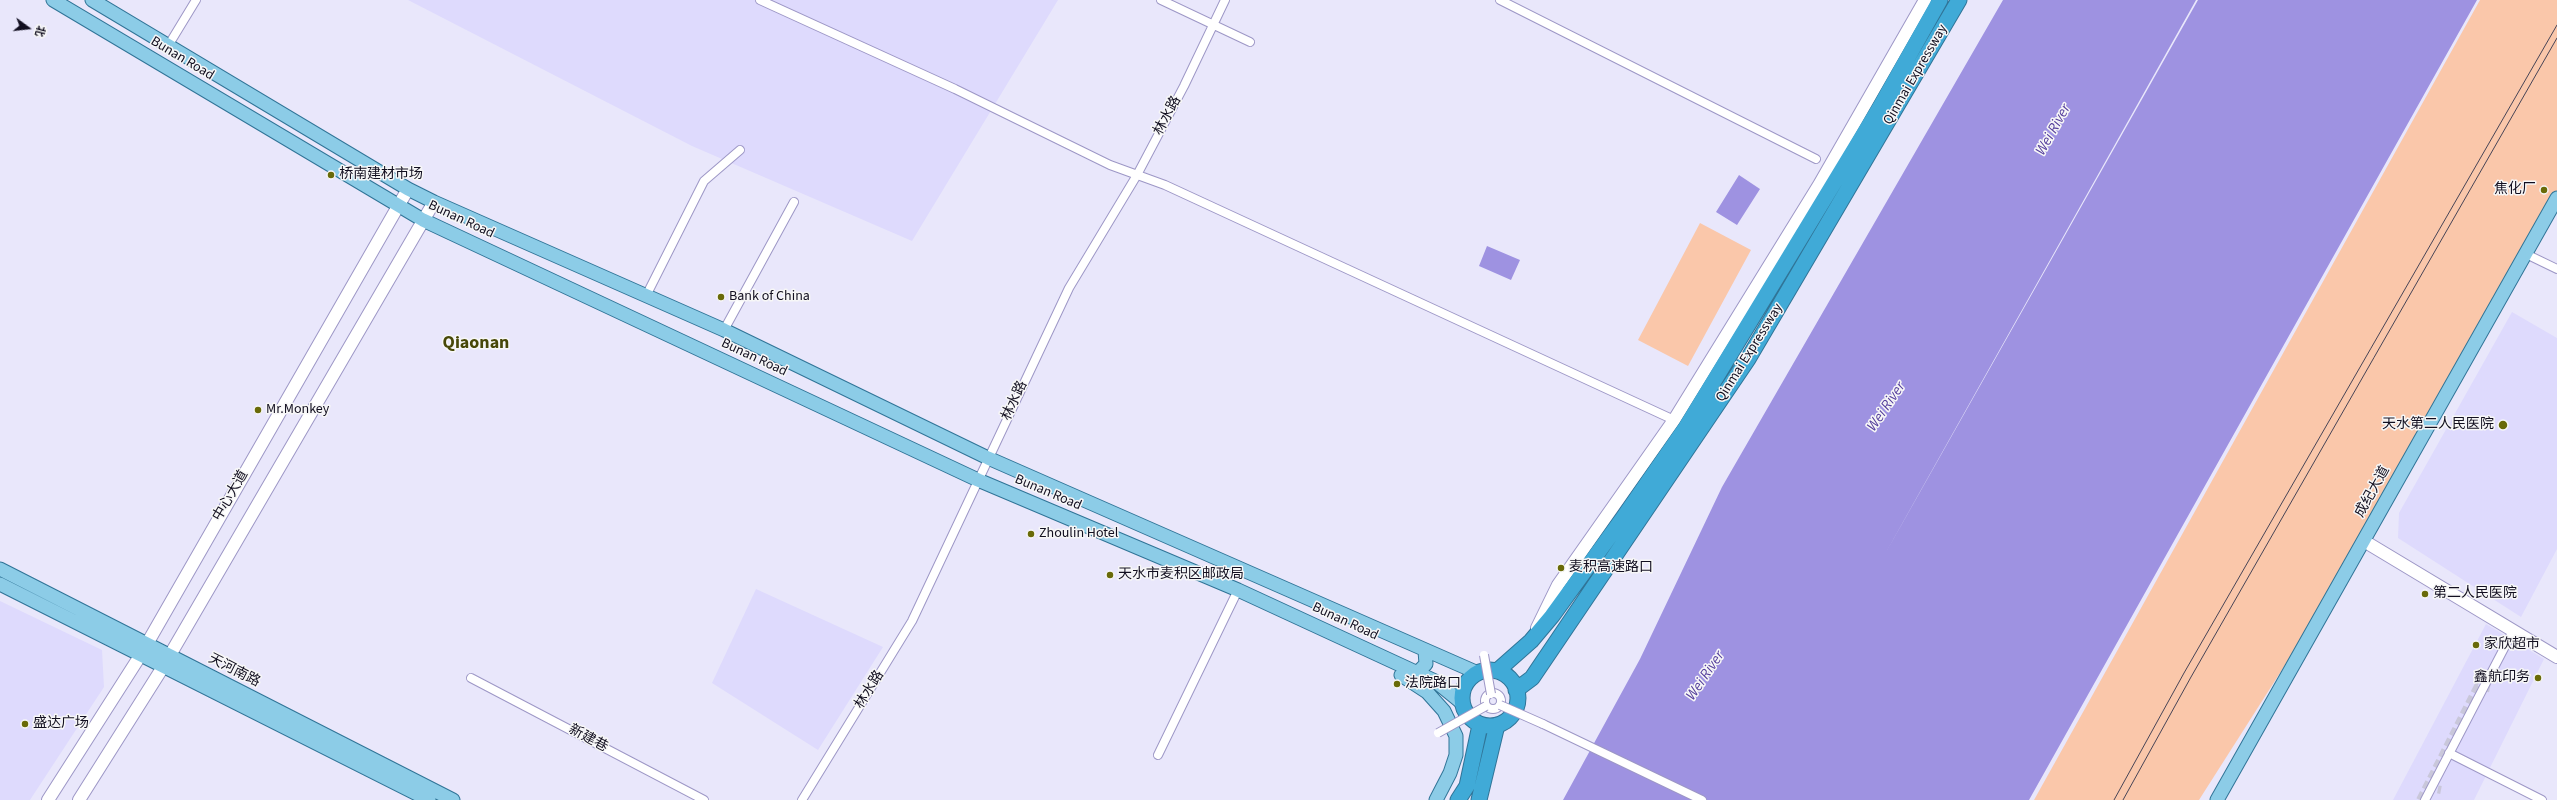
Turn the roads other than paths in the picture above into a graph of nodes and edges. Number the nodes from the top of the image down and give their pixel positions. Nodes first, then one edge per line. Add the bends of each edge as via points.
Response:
1 (53, 0) edge
2 (92, 0) edge
3 (196, 0) edge
4 (760, 0) edge
5 (1161, 0) edge
6 (1225, 0) edge
7 (1500, 0) edge
8 (1925, 0) edge
9 (1940, 0) edge
10 (1959, 0) edge
11 (1213, 25) junction
12 (1250, 42) dead end
13 (168, 46) junction
14 (740, 150) dead end
15 (1816, 159) dead end
16 (1137, 175) junction
17 (408, 189) junction
18 (2557, 198) edge
19 (434, 202) junction
20 (794, 202) dead end
21 (396, 206) junction
22 (423, 220) junction
23 (2526, 254) junction
24 (2557, 269) edge
25 (647, 294) junction
26 (724, 330) junction
27 (1674, 420) junction
28 (988, 458) junction
29 (978, 480) junction
30 (2364, 541) junction
31 (0, 569) edge
32 (0, 584) edge
33 (1238, 590) junction
34 (2513, 631) junction
35 (1349, 642) junction
36 (1531, 642) junction
37 (147, 643) junction
38 (1425, 651) junction
39 (1484, 655) dead end
40 (140, 656) junction
41 (2557, 657) edge
42 (167, 662) junction
43 (1497, 671) junction
44 (1417, 673) junction
45 (1478, 673) junction
46 (471, 678) dead end
47 (1516, 690) junction
48 (1491, 694) junction
49 (1462, 703) junction
50 (1500, 705) junction
51 (1486, 706) junction
52 (1480, 725) junction
53 (1497, 726) junction
54 (1438, 733) dead end
55 (2449, 753) junction
56 (1158, 755) dead end
57 (48, 800) edge
58 (79, 800) edge
59 (429, 800) edge
60 (454, 800) edge
61 (704, 800) edge
62 (802, 800) edge
63 (1436, 800) edge
64 (1458, 800) edge
65 (1479, 800) edge
66 (1702, 800) edge
67 (2217, 800) edge
68 (2425, 800) edge
69 (2542, 800) edge

1 - 21 main road, Bunan Road
2 - 13 main road, Bunan Road
3 - 13 street
4 - 16 street via 955,89 1110,165
5 - 11 street
6 - 11 street, 林水路
7 - 15 street
8 - 27 main road via 1819,185
9 - 36 highway, Qinmai Expressway via 1880,106 1686,428 1624,518
10 - 47 highway, Qinmai Expressway via 1748,359 1532,678
11 - 12 street
11 - 16 street, 林水路
13 - 17 main road, Bunan Road
14 - 25 street via 704,181
16 - 27 street via 1165,185
16 - 28 street, 林水路 via 1069,288
17 - 19 main road, Bunan Road
17 - 21 main road, 中心大道
18 - 23 main road, 成纪大道
19 - 22 main road, 中心大道
19 - 25 main road, Bunan Road
20 - 26 street
21 - 22 main road, Bunan Road
21 - 37 main road, 中心大道
22 - 29 main road, Bunan Road
22 - 42 main road, 中心大道
23 - 24 street
23 - 30 main road, 成纪大道
25 - 26 main road, Bunan Road
26 - 28 main road, Bunan Road
27 - 36 main road via 1558,585
28 - 29 street, 林水路
28 - 38 main road, Bunan Road
29 - 33 main road, Bunan Road
29 - 62 street, 林水路 via 912,621
30 - 34 main road
30 - 67 main road, 成纪大道
31 - 37 main road, 天河南路
32 - 40 main road, 天河南路
33 - 35 main road, Bunan Road
33 - 56 street
34 - 41 main road
34 - 55 street
35 - 44 main road, Bunan Road
35 - 63 main road via 1374,661 1415,682 1428,692 1444,711 1456,736 1456,755
36 - 43 highway, Qinmai Expressway
37 - 40 main road, 中心大道
37 - 42 main road, 天河南路
38 - 44 main road via 1426,664
38 - 45 main road, Bunan Road
39 - 48 street, bridge
40 - 42 main road, 天河南路
40 - 57 main road, 中心大道
42 - 58 main road, 中心大道
42 - 59 main road, 天河南路
42 - 60 main road, 天河南路
43 - 45 highway
43 - 47 highway via 1512,682
44 - 49 main road, Bunan Road via 1435,681
45 - 49 highway via 1465,685
46 - 61 street, 新建巷
47 - 53 highway via 1518,699 1512,716
48 - 50 street via 1499,696
48 - 51 street via 1486,698
49 - 52 highway via 1468,716
50 - 51 street via 1493,710
50 - 66 street, bridge
51 - 54 street, bridge
52 - 53 highway
52 - 64 highway via 1467,786
53 - 65 highway
55 - 68 street
55 - 69 street

